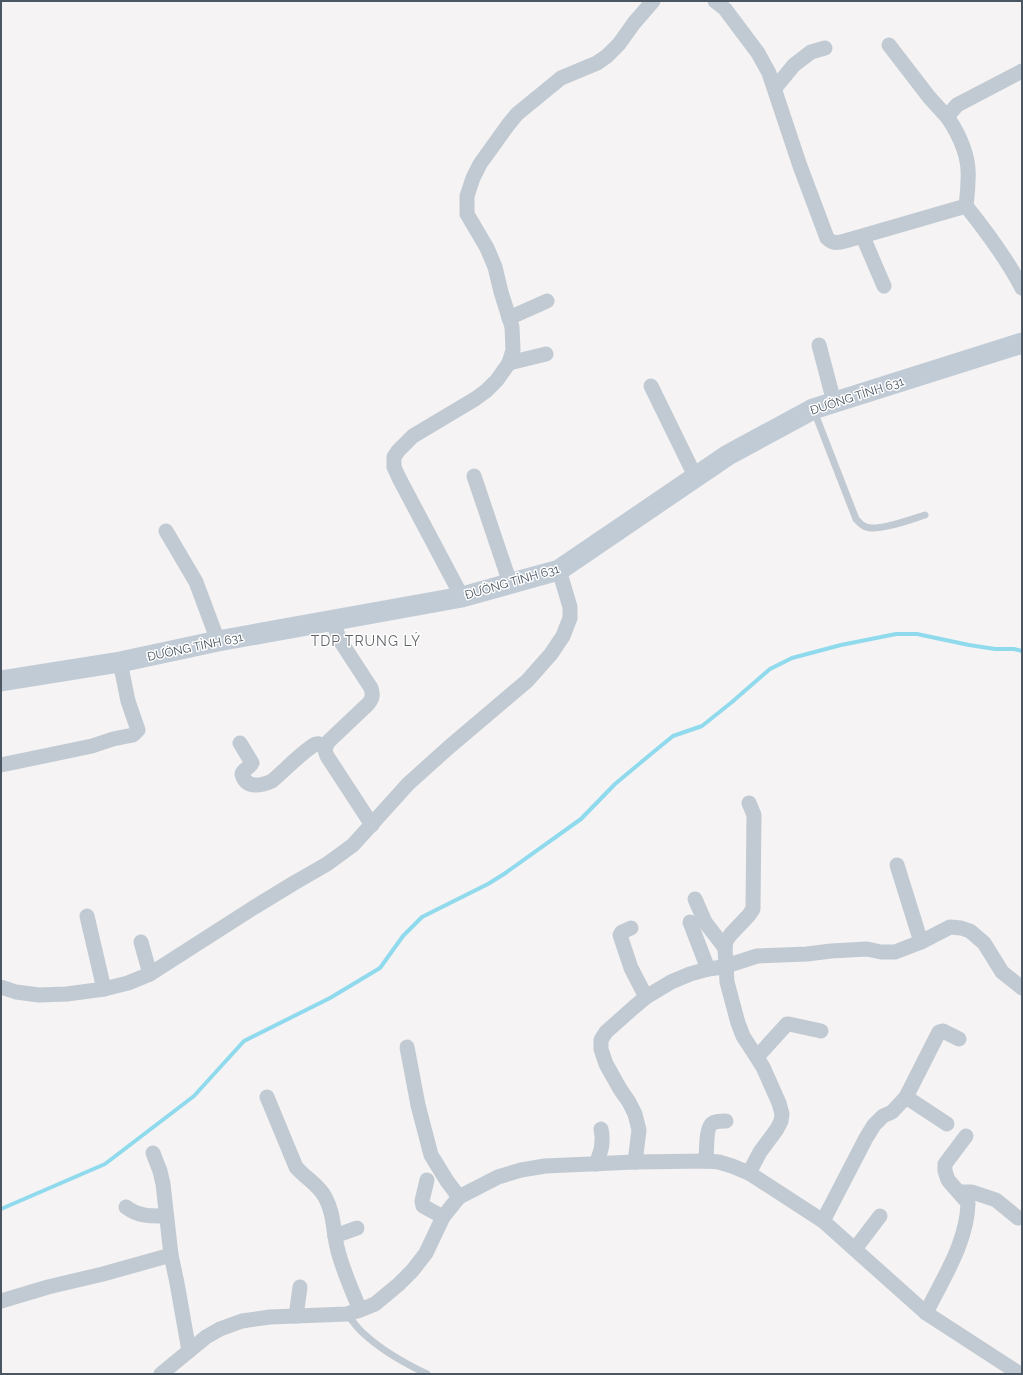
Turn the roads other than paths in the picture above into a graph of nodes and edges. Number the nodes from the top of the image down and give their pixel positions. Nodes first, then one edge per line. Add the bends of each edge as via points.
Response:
1 (653, 1) edge
2 (715, 1) edge
3 (889, 45) dead end
4 (826, 48) dead end
5 (1022, 71) edge
6 (775, 88) junction
7 (948, 118) junction
8 (966, 206) junction
9 (862, 237) junction
10 (884, 286) dead end
11 (1022, 288) edge
12 (547, 301) dead end
13 (509, 318) junction
14 (1022, 343) edge
15 (819, 344) dead end
16 (546, 354) dead end
17 (509, 363) junction
18 (651, 386) dead end
19 (834, 402) junction
20 (813, 408) junction
21 (474, 476) dead end
22 (696, 478) junction
23 (925, 515) dead end
24 (166, 531) dead end
25 (559, 570) junction
26 (510, 584) junction
27 (462, 597) junction
28 (332, 621) junction
29 (218, 641) junction
30 (120, 662) junction
31 (1, 681) edge
32 (240, 743) dead end
33 (325, 746) junction
34 (1, 765) edge
35 (750, 803) dead end
36 (372, 825) junction
37 (898, 865) dead end
38 (695, 899) dead end
39 (87, 916) dead end
40 (690, 922) dead end
41 (631, 928) dead end
42 (141, 942) dead end
43 (921, 942) junction
44 (725, 948) junction
45 (727, 966) junction
46 (708, 969) junction
47 (150, 974) junction
48 (1, 987) edge
49 (1022, 988) edge
50 (104, 989) junction
51 (646, 997) junction
52 (821, 1031) dead end
53 (959, 1039) dead end
54 (406, 1047) dead end
55 (757, 1057) junction
56 (906, 1097) junction
57 (267, 1098) dead end
58 (726, 1120) dead end
59 (947, 1124) dead end
60 (601, 1129) dead end
61 (966, 1136) dead end
62 (153, 1153) dead end
63 (706, 1161) junction
64 (635, 1162) junction
65 (596, 1164) junction
66 (749, 1173) junction
67 (427, 1180) dead end
68 (959, 1192) junction
69 (459, 1197) junction
70 (126, 1207) dead end
71 (166, 1216) junction
72 (880, 1216) dead end
73 (443, 1217) junction
74 (1018, 1218) dead end
75 (823, 1221) junction
76 (357, 1228) dead end
77 (335, 1236) junction
78 (855, 1249) junction
79 (171, 1255) junction
80 (300, 1286) dead end
81 (1, 1301) edge
82 (354, 1312) junction
83 (926, 1313) junction
84 (296, 1316) junction
85 (189, 1351) junction
86 (161, 1374) edge
87 (427, 1374) edge
88 (1020, 1374) edge

1 - 13 street via 607,56 597,64 561,78 517,114 480,164 473,178 467,196 467,214 495,267
2 - 6 street via 725,9 758,53
3 - 7 street
4 - 6 street via 811,52 794,65
5 - 7 street via 957,105
6 - 9 street via 787,129 827,238 835,243
7 - 8 street via 957,132 966,156
8 - 9 street
8 - 11 street
9 - 10 street
12 - 13 street
13 - 17 street via 514,350
14 - 19 main road, ĐƯỜNG TỈNH 631
15 - 19 street
16 - 17 street
17 - 27 street via 486,391 413,436 394,457 394,467 399,478
18 - 22 street
19 - 20 main road, ĐƯỜNG TỈNH 631
20 - 22 main road, ĐƯỜNG TỈNH 631 via 728,455
20 - 23 lane via 860,524 866,528 876,529
21 - 26 street
22 - 25 main road, ĐƯỜNG TỈNH 631
24 - 29 street via 196,582
25 - 26 main road, ĐƯỜNG TỈNH 631
25 - 36 street via 570,607 570,618 563,636 551,654 527,681 408,784
26 - 27 main road, ĐƯỜNG TỈNH 631
27 - 28 main road, ĐƯỜNG TỈNH 631
28 - 29 main road, ĐƯỜNG TỈNH 631
28 - 33 street via 341,642 373,694 368,704
29 - 30 main road, ĐƯỜNG TỈNH 631
30 - 31 main road, ĐƯỜNG TỈNH 631
30 - 34 street via 128,701 138,730 136,733 92,746
32 - 33 street via 252,763 242,774 245,782 250,785 267,783 315,745
33 - 36 street via 327,756
35 - 44 street via 754,815 753,909 726,941
36 - 47 street via 353,845 327,864
37 - 43 street
38 - 44 street via 705,922
39 - 50 street
40 - 46 street
41 - 51 street via 620,934 631,968
42 - 47 street
43 - 45 street via 896,952 867,949 756,956
43 - 49 street via 950,927 970,931 984,943 1002,972
44 - 45 street
45 - 46 street
45 - 55 street via 727,982 738,1023
46 - 51 street via 671,982
47 - 50 street
48 - 50 street via 39,995
51 - 64 street via 606,1032 601,1040 606,1064 629,1102 639,1130
52 - 55 street via 786,1024
53 - 56 street via 943,1031 939,1032
54 - 69 street via 431,1155
55 - 66 street via 782,1114 777,1129
56 - 59 street
56 - 75 street via 892,1112 883,1116 874,1125
57 - 77 street via 296,1167 326,1198 332,1213
58 - 63 street via 710,1126
60 - 65 street via 603,1144
61 - 68 street via 945,1164 948,1180
62 - 71 street via 163,1184
63 - 64 street
63 - 66 street via 719,1162
64 - 65 street
65 - 69 street via 545,1166 521,1170 498,1177
66 - 75 street
67 - 73 street via 423,1206
68 - 74 street via 972,1192 996,1200
68 - 83 street via 968,1203 965,1229 956,1255
69 - 73 street
70 - 71 street via 132,1212 146,1216
71 - 79 street
72 - 78 street
73 - 82 street via 426,1253 412,1271 375,1304
75 - 78 street
76 - 77 street
77 - 82 street
78 - 83 street
79 - 81 street
79 - 85 street
80 - 84 street
82 - 84 street
82 - 87 lane via 363,1333
83 - 88 street
84 - 85 street via 242,1321 206,1336
85 - 86 street

